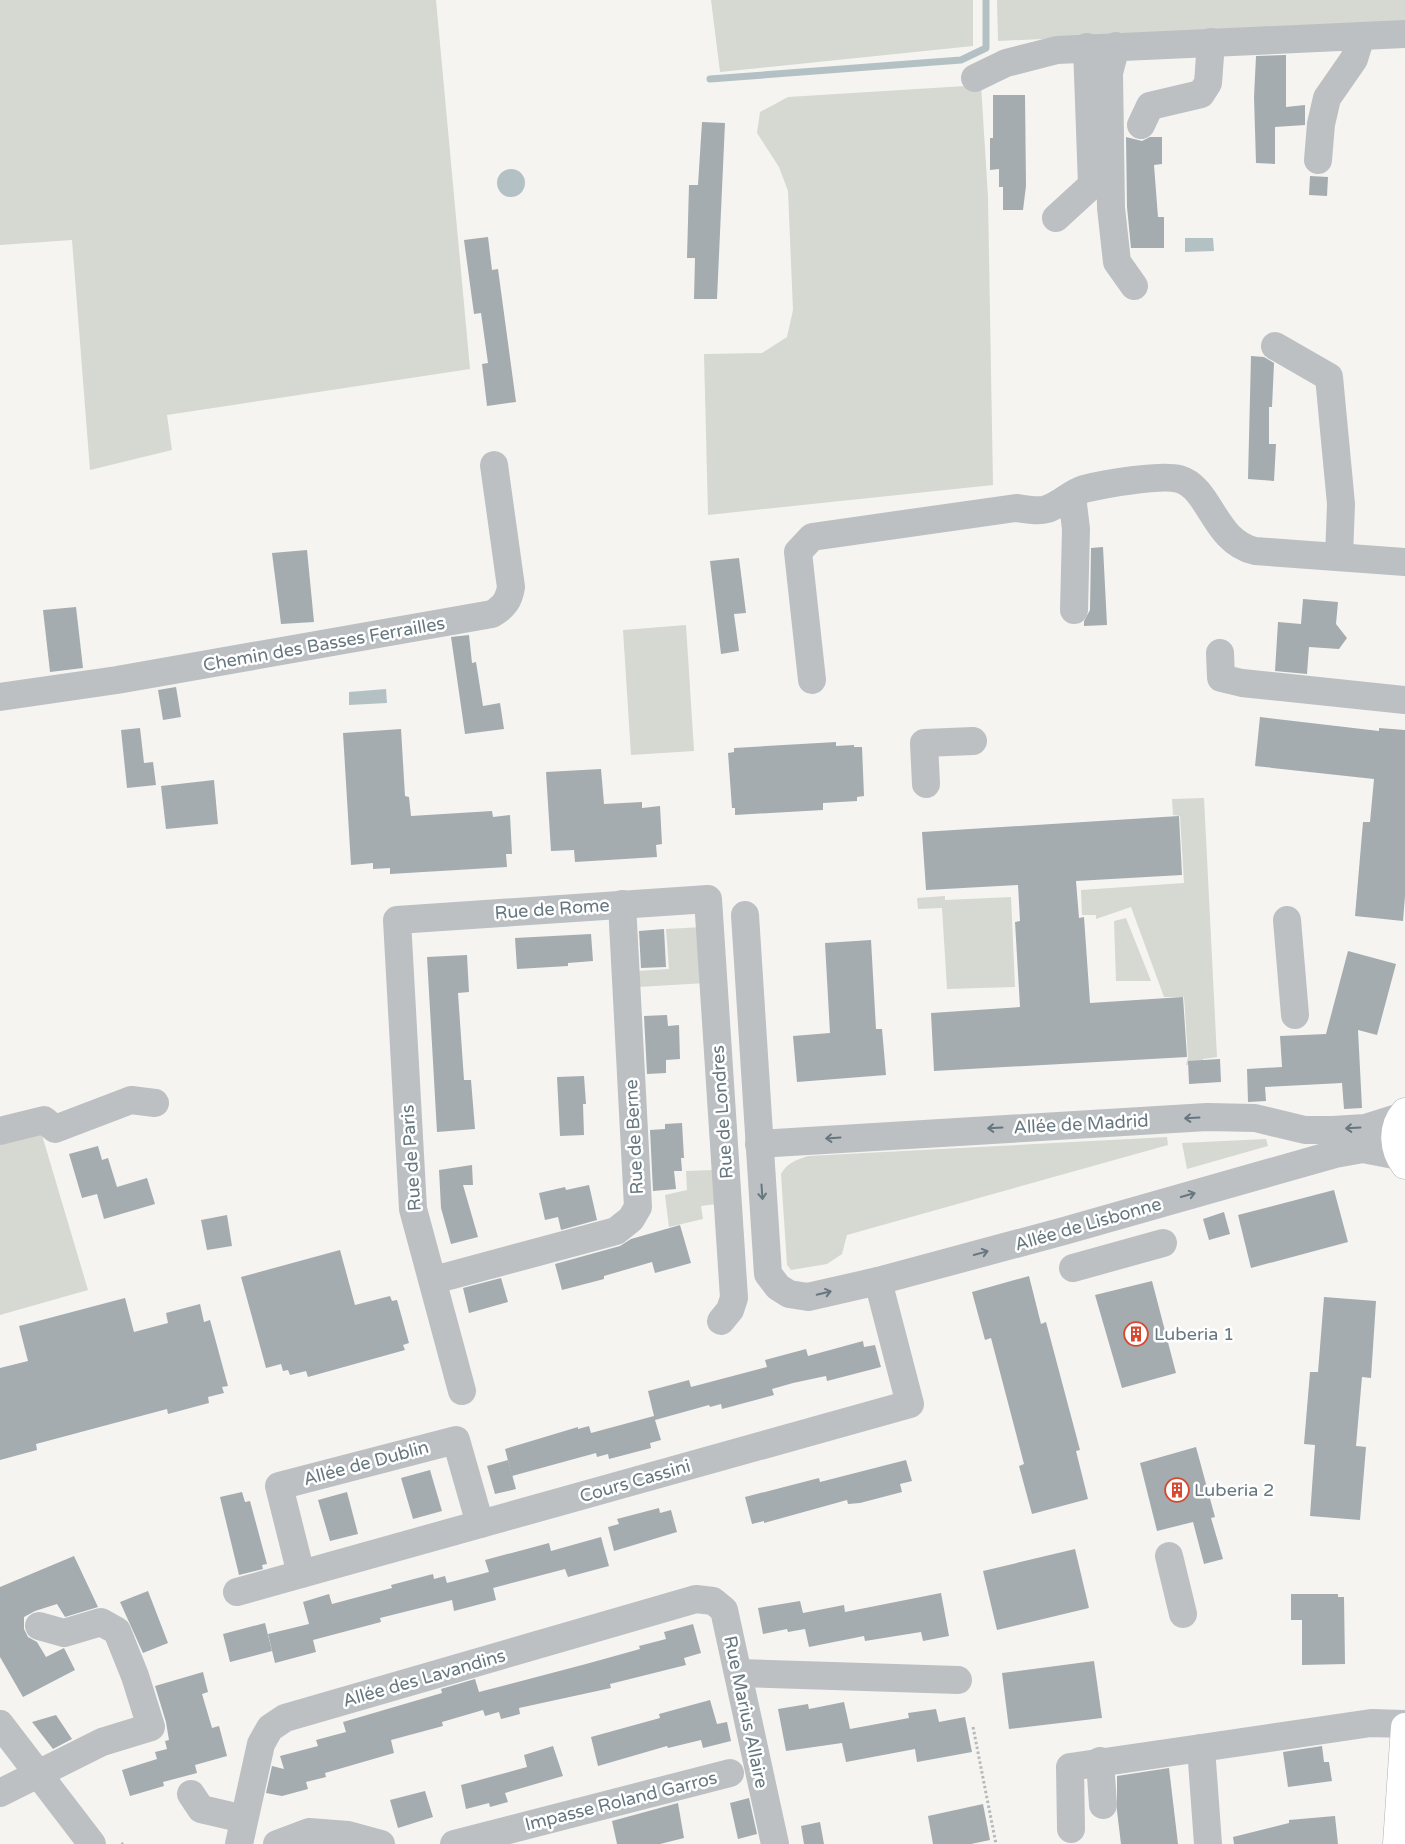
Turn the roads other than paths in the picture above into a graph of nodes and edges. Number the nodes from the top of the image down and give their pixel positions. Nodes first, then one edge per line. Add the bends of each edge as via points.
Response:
1 (1405, 34) edge
2 (1361, 36) junction
3 (1212, 42) junction
4 (1116, 46) junction
5 (1086, 47) junction
6 (975, 78) dead end
7 (1141, 125) dead end
8 (1318, 160) dead end
9 (1056, 218) dead end
10 (1134, 286) dead end
11 (1276, 346) dead end
12 (494, 465) dead end
13 (1072, 496) junction
14 (1339, 557) junction
15 (1405, 562) edge
16 (1074, 610) dead end
17 (1220, 653) dead end
18 (812, 680) dead end
19 (0, 697) edge
20 (1405, 700) edge
21 (973, 742) dead end
22 (926, 784) dead end
23 (708, 899) joint
24 (622, 904) junction
25 (745, 915) dead end
26 (397, 920) joint
27 (1287, 920) dead end
28 (1294, 1015) dead end
29 (155, 1103) dead end
30 (1403, 1115) edge
31 (0, 1131) edge
32 (759, 1144) junction
33 (1402, 1161) edge
34 (1163, 1243) dead end
35 (1073, 1268) dead end
36 (434, 1280) junction
37 (878, 1281) junction
38 (721, 1321) dead end
39 (462, 1390) dead end
40 (480, 1524) junction
41 (1169, 1556) dead end
42 (301, 1574) junction
43 (238, 1592) dead end
44 (696, 1599) joint
45 (1183, 1614) dead end
46 (39, 1626) dead end
47 (739, 1673) junction
48 (958, 1680) dead end
49 (1405, 1726) edge
50 (5, 1735) edge
51 (1201, 1748) junction
52 (1100, 1761) junction
53 (38, 1773) junction
54 (730, 1773) dead end
55 (0, 1793) edge
56 (191, 1794) dead end
57 (1103, 1805) dead end
58 (1071, 1829) dead end
59 (242, 1832) edge
60 (92, 1844) edge
61 (277, 1844) edge
62 (381, 1844) edge
63 (454, 1844) edge
64 (775, 1844) edge
65 (1208, 1844) edge
66 (1397, 1844) edge

1 - 2 street
2 - 3 street
2 - 8 street via 1354,59 1327,98
3 - 4 street
3 - 7 street via 1208,83 1201,94 1150,106
4 - 5 street
4 - 10 street via 1109,74 1111,208 1117,262
5 - 6 street via 1057,50 1006,63
5 - 9 street via 1092,185
11 - 14 street via 1329,377 1341,504
12 - 19 street, Chemin des Basses Ferrailles via 511,587 502,608 492,614 117,680
13 - 14 street via 1083,489 1152,479 1180,480 1192,486 1228,538 1242,548
13 - 16 street via 1076,529
13 - 18 street via 1046,510 1016,508 812,537 798,552
14 - 15 street
17 - 20 street via 1221,678
21 - 22 street via 924,742
23 - 24 street, Rue de Rome
23 - 38 street, Rue de Londres via 734,1298
24 - 26 street, Rue de Rome
24 - 36 street, Rue de Berne via 638,1207 631,1219 616,1231
25 - 32 street
26 - 36 street, Rue de Paris via 413,1209
27 - 28 street
29 - 31 street via 131,1100 55,1129 44,1120
30 -> 32 street, Allée de Madrid via 1365,1128 1333,1130 1305,1130 1254,1118 1207,1117
30 - 33 main road via 1396,1130 1395,1143
32 -> 37 street, Allée de Lisbonne via 768,1274 778,1287 789,1294 808,1297
37 -> 33 street, Allée de Lisbonne via 1335,1154 1363,1149
34 - 35 street
36 - 39 street, Rue de Paris
37 - 40 street, Cours Cassini via 910,1404
40 - 42 street, Cours Cassini
40 - 42 street, Allée de Dublin via 456,1440 279,1486
41 - 45 street
42 - 43 street, Cours Cassini
44 - 47 street, Rue Marius Allaire via 713,1600 724,1610
44 - 59 street, Allée des Lavandins via 285,1718 270,1728 260,1744
46 - 53 street via 64,1633 101,1622 117,1631 151,1727 102,1742
47 - 48 street
47 - 64 street, Rue Marius Allaire
49 - 51 street via 1371,1723
49 - 66 main road
50 - 53 street
51 - 52 street
51 - 65 street
52 - 57 street
52 - 58 street via 1070,1766
53 - 55 street
53 - 60 street
54 - 63 street, Impasse Roland Garros
56 - 59 street via 201,1809
61 - 62 street via 309,1832 348,1835

